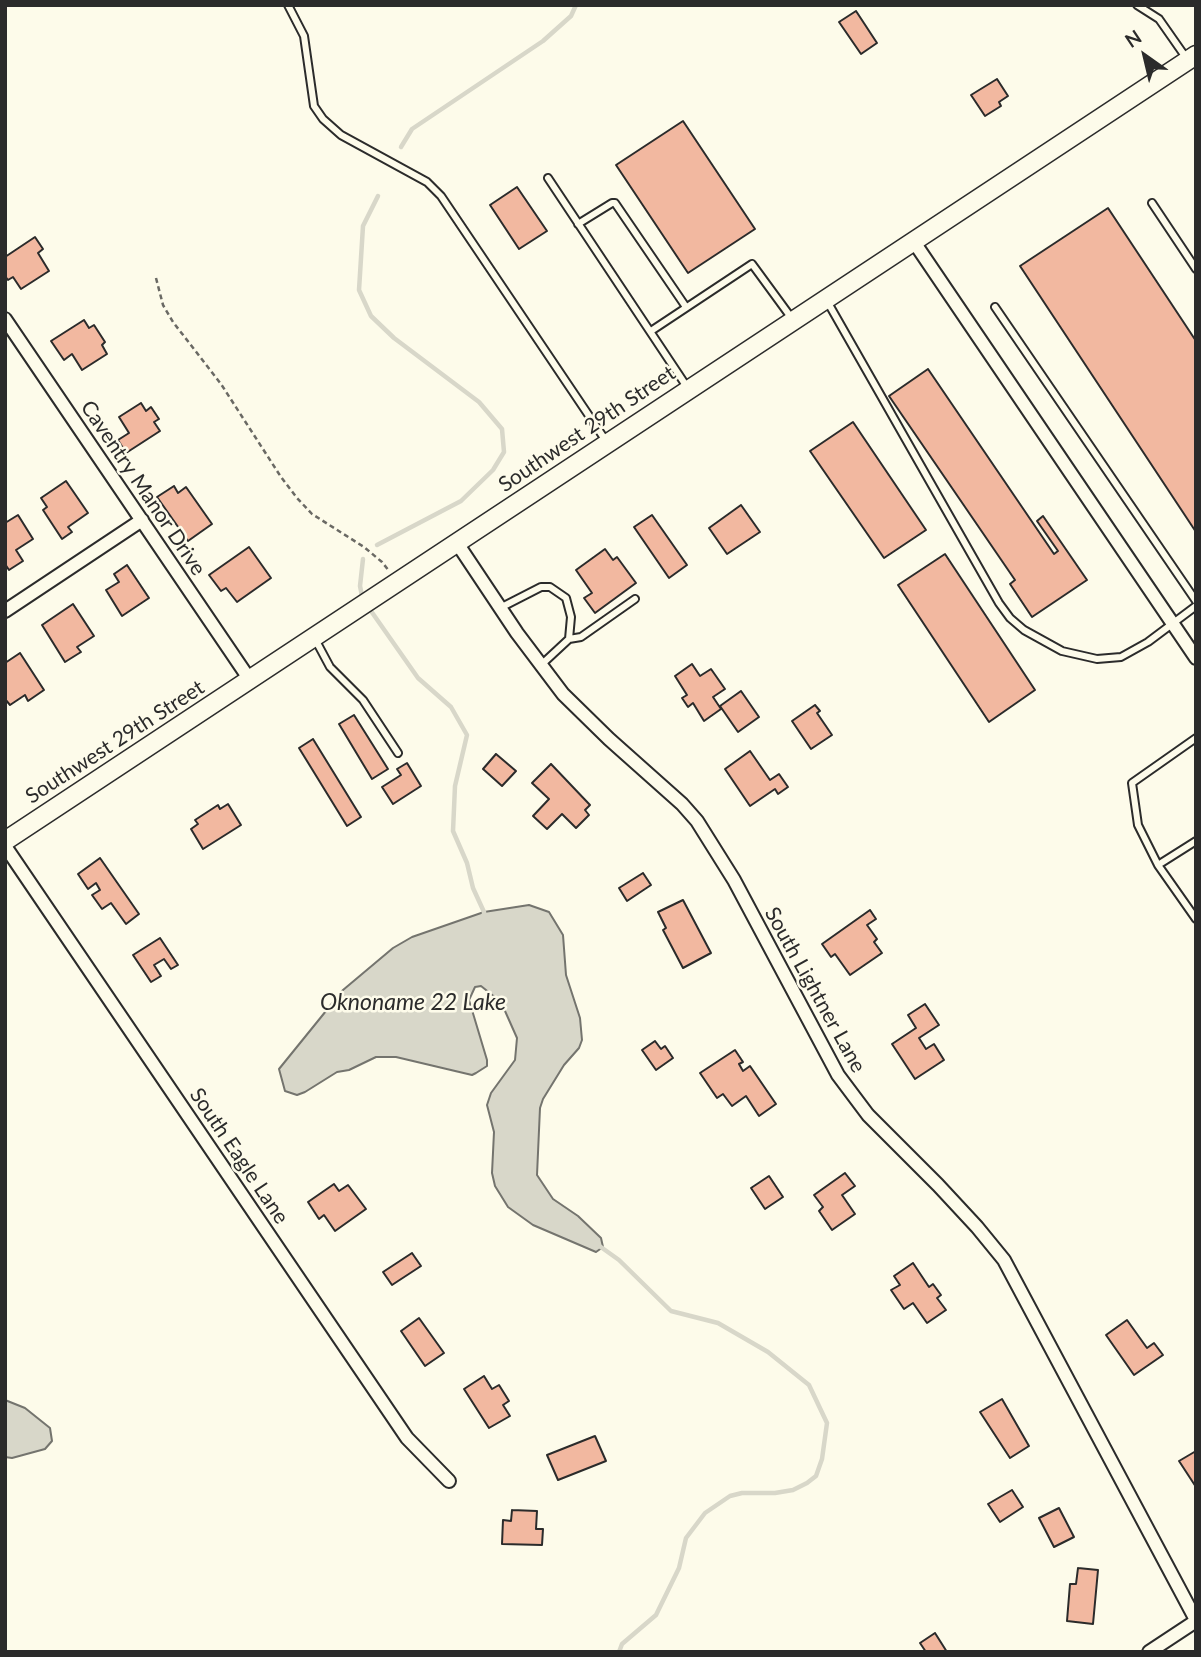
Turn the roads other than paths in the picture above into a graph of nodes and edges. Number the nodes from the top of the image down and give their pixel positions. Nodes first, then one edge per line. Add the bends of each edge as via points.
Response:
1 (288, 5) edge
2 (1137, 5) edge
3 (1192, 58) edge
4 (548, 178) dead end
5 (1152, 203) dead end
6 (578, 224) junction
7 (914, 242) junction
8 (1196, 269) edge
9 (826, 299) junction
10 (686, 307) junction
11 (995, 307) dead end
12 (5, 319) edge
13 (793, 321) junction
14 (651, 331) junction
15 (688, 389) junction
16 (607, 443) junction
17 (142, 520) junction
18 (457, 543) junction
19 (635, 598) dead end
20 (1196, 603) edge
21 (500, 608) junction
22 (5, 611) edge
23 (1172, 624) junction
24 (314, 637) junction
25 (569, 639) junction
26 (1196, 658) edge
27 (541, 665) junction
28 (250, 680) junction
29 (1196, 738) edge
30 (398, 753) dead end
31 (1196, 841) edge
32 (5, 844) edge
33 (1158, 865) junction
34 (1196, 919) edge
35 (449, 1481) dead end
36 (1196, 1620) edge
37 (1149, 1652) edge

1 - 16 lane via 304,36 314,106 323,119 341,135 427,182 441,196
2 - 3 lane via 1159,19
3 - 7 street, Southwest 29th Street
4 - 6 lane
5 - 8 lane
6 - 10 lane via 615,203
6 - 14 lane
7 - 9 street, Southwest 29th Street
7 - 23 street
9 - 13 street, Southwest 29th Street
9 - 23 lane via 1010,618 1045,643 1097,659 1121,657
10 - 13 lane via 752,264
10 - 14 lane
11 - 20 lane
12 - 17 street, Caventry Manor Drive
13 - 15 street, Southwest 29th Street
14 - 15 lane
15 - 16 street, Southwest 29th Street
16 - 18 street, Southwest 29th Street
17 - 22 street
17 - 28 street, Caventry Manor Drive
18 - 21 street, South Lightner Lane
18 - 24 street, Southwest 29th Street
19 - 25 lane via 581,637
20 - 23 lane
21 - 25 lane via 531,591 550,587 566,598 570,608
21 - 27 street, South Lightner Lane
23 - 26 street
24 - 28 street, Southwest 29th Street
24 - 30 lane via 330,667 363,700
25 - 27 lane
27 - 36 street, South Lightner Lane via 578,710 697,821 734,880 838,1075 868,1115 939,1185 1004,1260
28 - 32 street, Southwest 29th Street
29 - 33 lane via 1132,783 1138,825
31 - 33 lane
32 - 35 street, South Eagle Lane via 407,1438
33 - 34 lane
36 - 37 street

